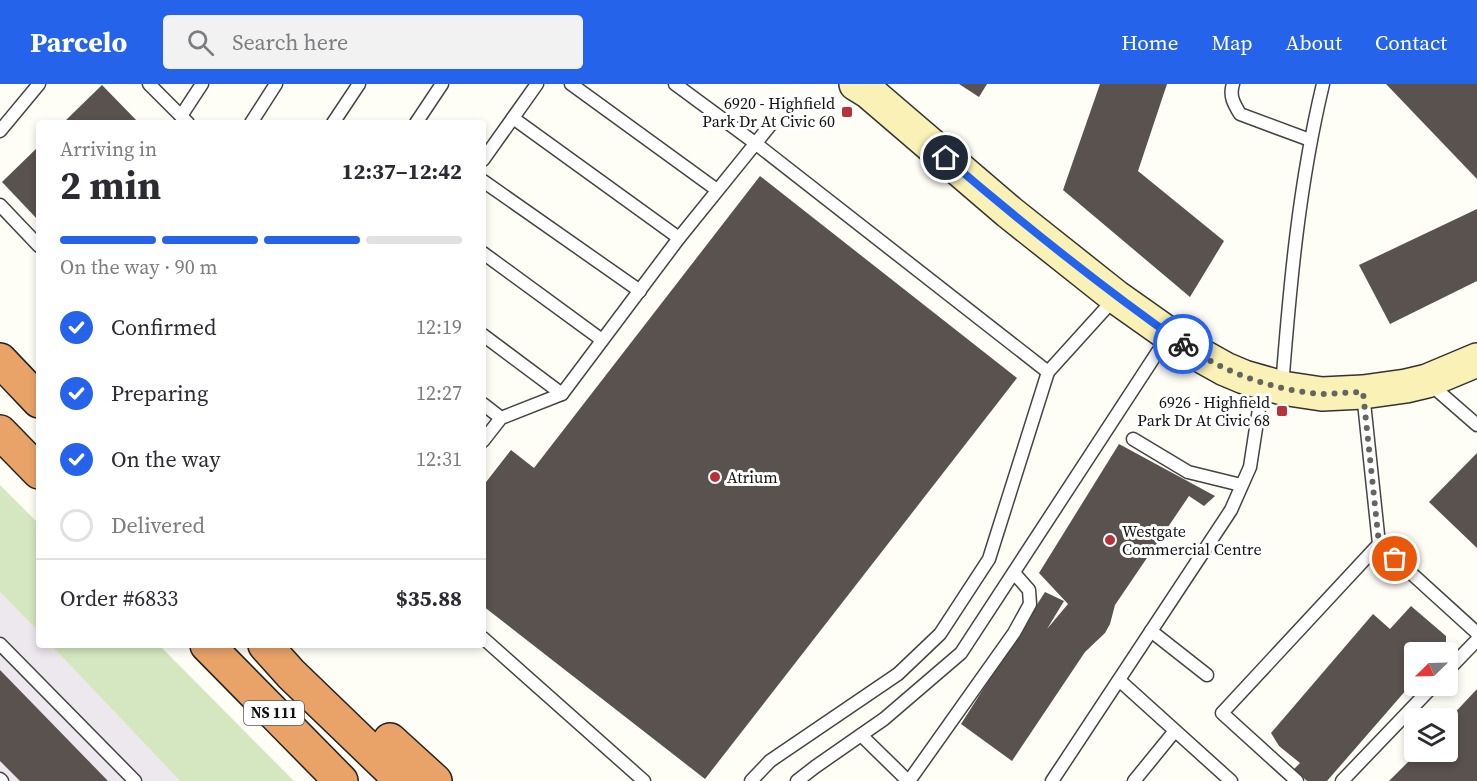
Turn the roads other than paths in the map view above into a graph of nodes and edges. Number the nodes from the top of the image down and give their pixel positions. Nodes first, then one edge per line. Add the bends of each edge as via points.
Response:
1 (39, 84) edge
2 (149, 84) edge
3 (202, 84) edge
4 (276, 84) edge
5 (359, 84) edge
6 (442, 84) edge
7 (537, 84) edge
8 (571, 84) edge
9 (675, 84) edge
10 (856, 84) edge
11 (1233, 84) edge
12 (1323, 84) edge
13 (513, 118) junction
14 (184, 120) edge
15 (253, 120) edge
16 (335, 120) edge
17 (418, 120) edge
18 (772, 123) dead end
19 (0, 131) edge
20 (1310, 140) junction
21 (755, 143) junction
22 (486, 156) edge
23 (486, 183) edge
24 (717, 190) junction
25 (0, 206) edge
26 (679, 238) junction
27 (36, 243) edge
28 (486, 255) edge
29 (640, 291) junction
30 (1116, 297) junction
31 (1168, 334) junction
32 (486, 337) edge
33 (602, 340) junction
34 (0, 360) edge
35 (1477, 360) edge
36 (1048, 372) junction
37 (1427, 381) junction
38 (1273, 385) junction
39 (1363, 392) junction
40 (562, 394) junction
41 (36, 398) edge
42 (486, 406) edge
43 (501, 418) junction
44 (1477, 425) edge
45 (0, 432) edge
46 (486, 437) edge
47 (1133, 440) dead end
48 (36, 469) edge
49 (1241, 485) junction
50 (1379, 544) junction
51 (1014, 573) junction
52 (1151, 632) junction
53 (1477, 633) edge
54 (1477, 640) edge
55 (486, 641) edge
56 (0, 644) edge
57 (210, 648) edge
58 (268, 648) edge
59 (1458, 660) edge
60 (291, 674) junction
61 (1207, 675) dead end
62 (1119, 680) junction
63 (1423, 696) edge
64 (1174, 732) junction
65 (861, 735) junction
66 (135, 781) edge
67 (341, 781) edge
68 (402, 781) edge
69 (435, 781) edge
70 (644, 781) edge
71 (751, 781) edge
72 (797, 781) edge
73 (908, 781) edge
74 (1052, 781) edge
75 (1134, 781) edge
76 (1231, 781) edge
77 (1297, 781) edge
78 (1342, 781) edge

1 - 19 lane
2 - 14 lane
3 - 14 lane
4 - 15 lane
5 - 16 lane
6 - 17 lane
7 - 13 lane
8 - 24 lane
9 - 21 lane
10 - 30 street
11 - 20 lane via 1230,92 1240,114
12 - 20 lane
13 - 22 lane
13 - 26 lane
18 - 21 lane
20 - 38 lane
21 - 24 lane
21 - 36 lane
23 - 29 lane
24 - 26 lane
25 - 27 lane
26 - 29 lane
28 - 33 lane
29 - 33 lane
30 - 31 street
30 - 36 lane
31 - 38 street via 1225,369
31 - 51 lane
32 - 40 lane
33 - 40 lane
34 - 41 highway
35 - 37 street
36 - 71 lane via 988,559 940,634 898,674 770,761
37 - 39 street
37 - 44 lane
38 - 39 street via 1322,394
38 - 49 lane via 1250,467
39 - 50 lane
40 - 43 lane
42 - 43 lane
43 - 46 lane
45 - 48 highway
47 - 49 lane via 1188,472
49 - 52 lane via 1231,510
50 - 53 lane
50 - 77 lane via 1222,713
51 - 65 lane via 961,652
51 - 73 lane via 1029,590 1030,604 1014,633
52 - 61 lane
52 - 62 lane
54 - 59 lane
55 - 70 lane
56 - 66 lane
57 - 67 highway, NS 111
58 - 60 highway, NS 111
60 - 68 highway, NS 111
60 - 69 highway via 347,701
62 - 64 lane
62 - 74 lane
63 - 78 lane
64 - 75 lane
64 - 76 lane
65 - 72 lane
65 - 73 lane

